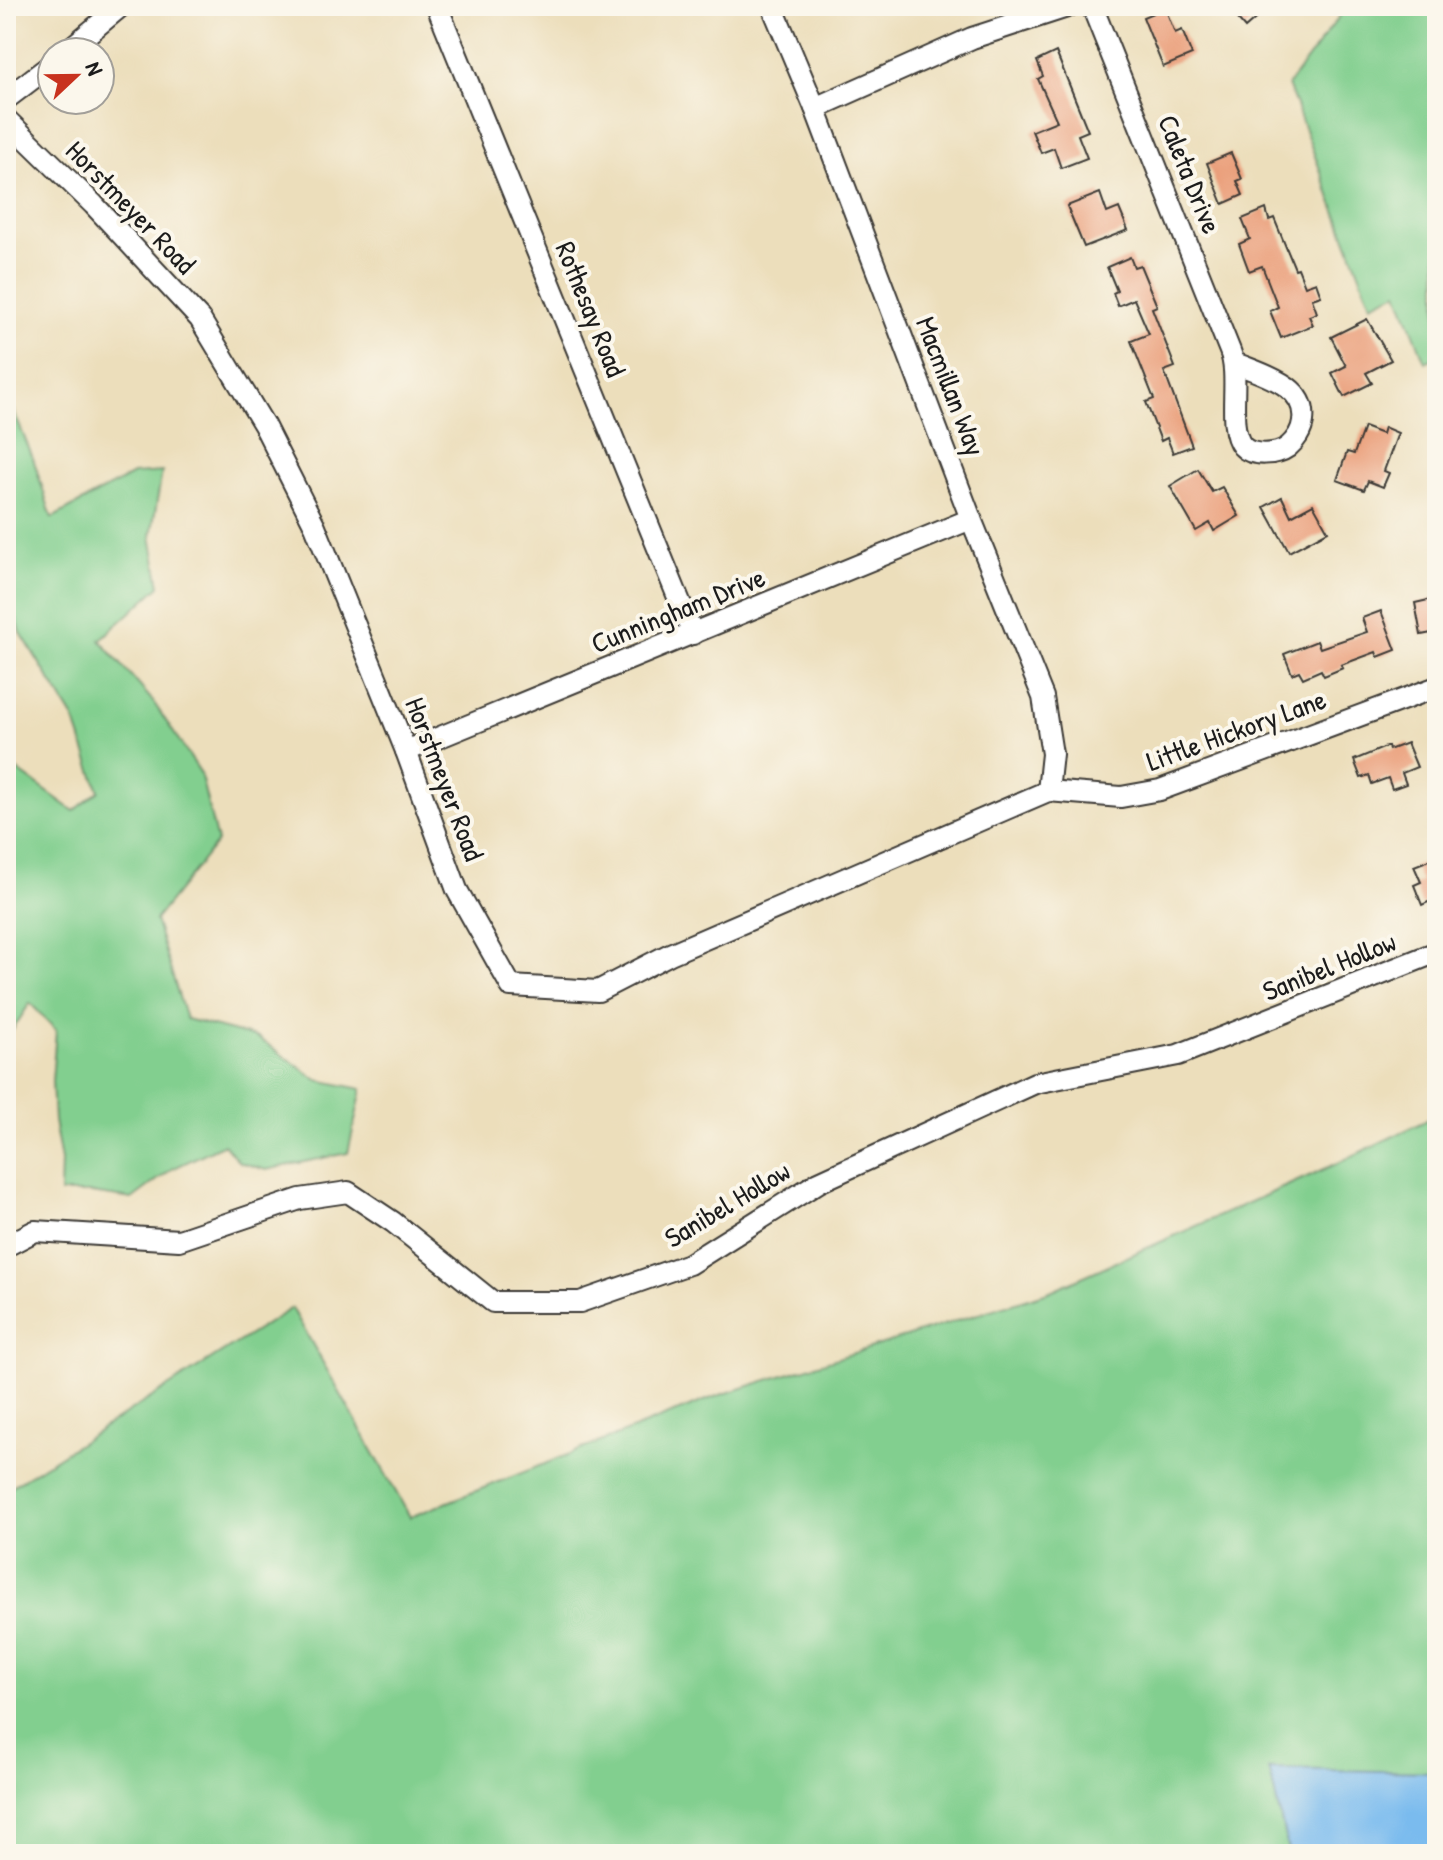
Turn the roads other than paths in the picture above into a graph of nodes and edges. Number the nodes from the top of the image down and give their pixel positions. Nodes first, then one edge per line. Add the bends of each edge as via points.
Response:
1 (121, 6) edge
2 (437, 6) edge
3 (772, 6) edge
4 (1070, 6) edge
5 (1092, 6) edge
6 (85, 36) edge
7 (36, 76) edge
8 (6, 99) edge
9 (815, 108) junction
10 (6, 119) edge
11 (1235, 363) junction
12 (971, 519) junction
13 (693, 634) junction
14 (1437, 687) edge
15 (406, 751) junction
16 (1048, 791) junction
17 (1437, 952) edge
18 (6, 1246) edge

1 - 6 street
2 - 13 street, Rothesay Road
3 - 9 street, Macmillan Way
4 - 9 street via 972,38
5 - 11 street, Caleta Drive
7 - 8 street
9 - 12 street, Macmillan Way
10 - 15 street, Horstmeyer Road via 200,319 264,425 315,526
11 - 11 street, Caleta Drive via 1236,431 1243,446 1254,453 1286,448 1302,427 1299,400 1290,388
12 - 13 street, Cunningham Drive
12 - 16 street, Macmillan Way via 1043,697 1052,754
13 - 15 street, Cunningham Drive
14 - 16 street, Little Hickory Lane via 1160,790 1121,797
15 - 16 street, Horstmeyer Road via 457,890 511,986 598,991 670,954
17 - 18 street, Sanibel Hollow via 1178,1055 1035,1083 819,1182 689,1264 580,1302 493,1302 348,1192 300,1199 179,1240 35,1231

